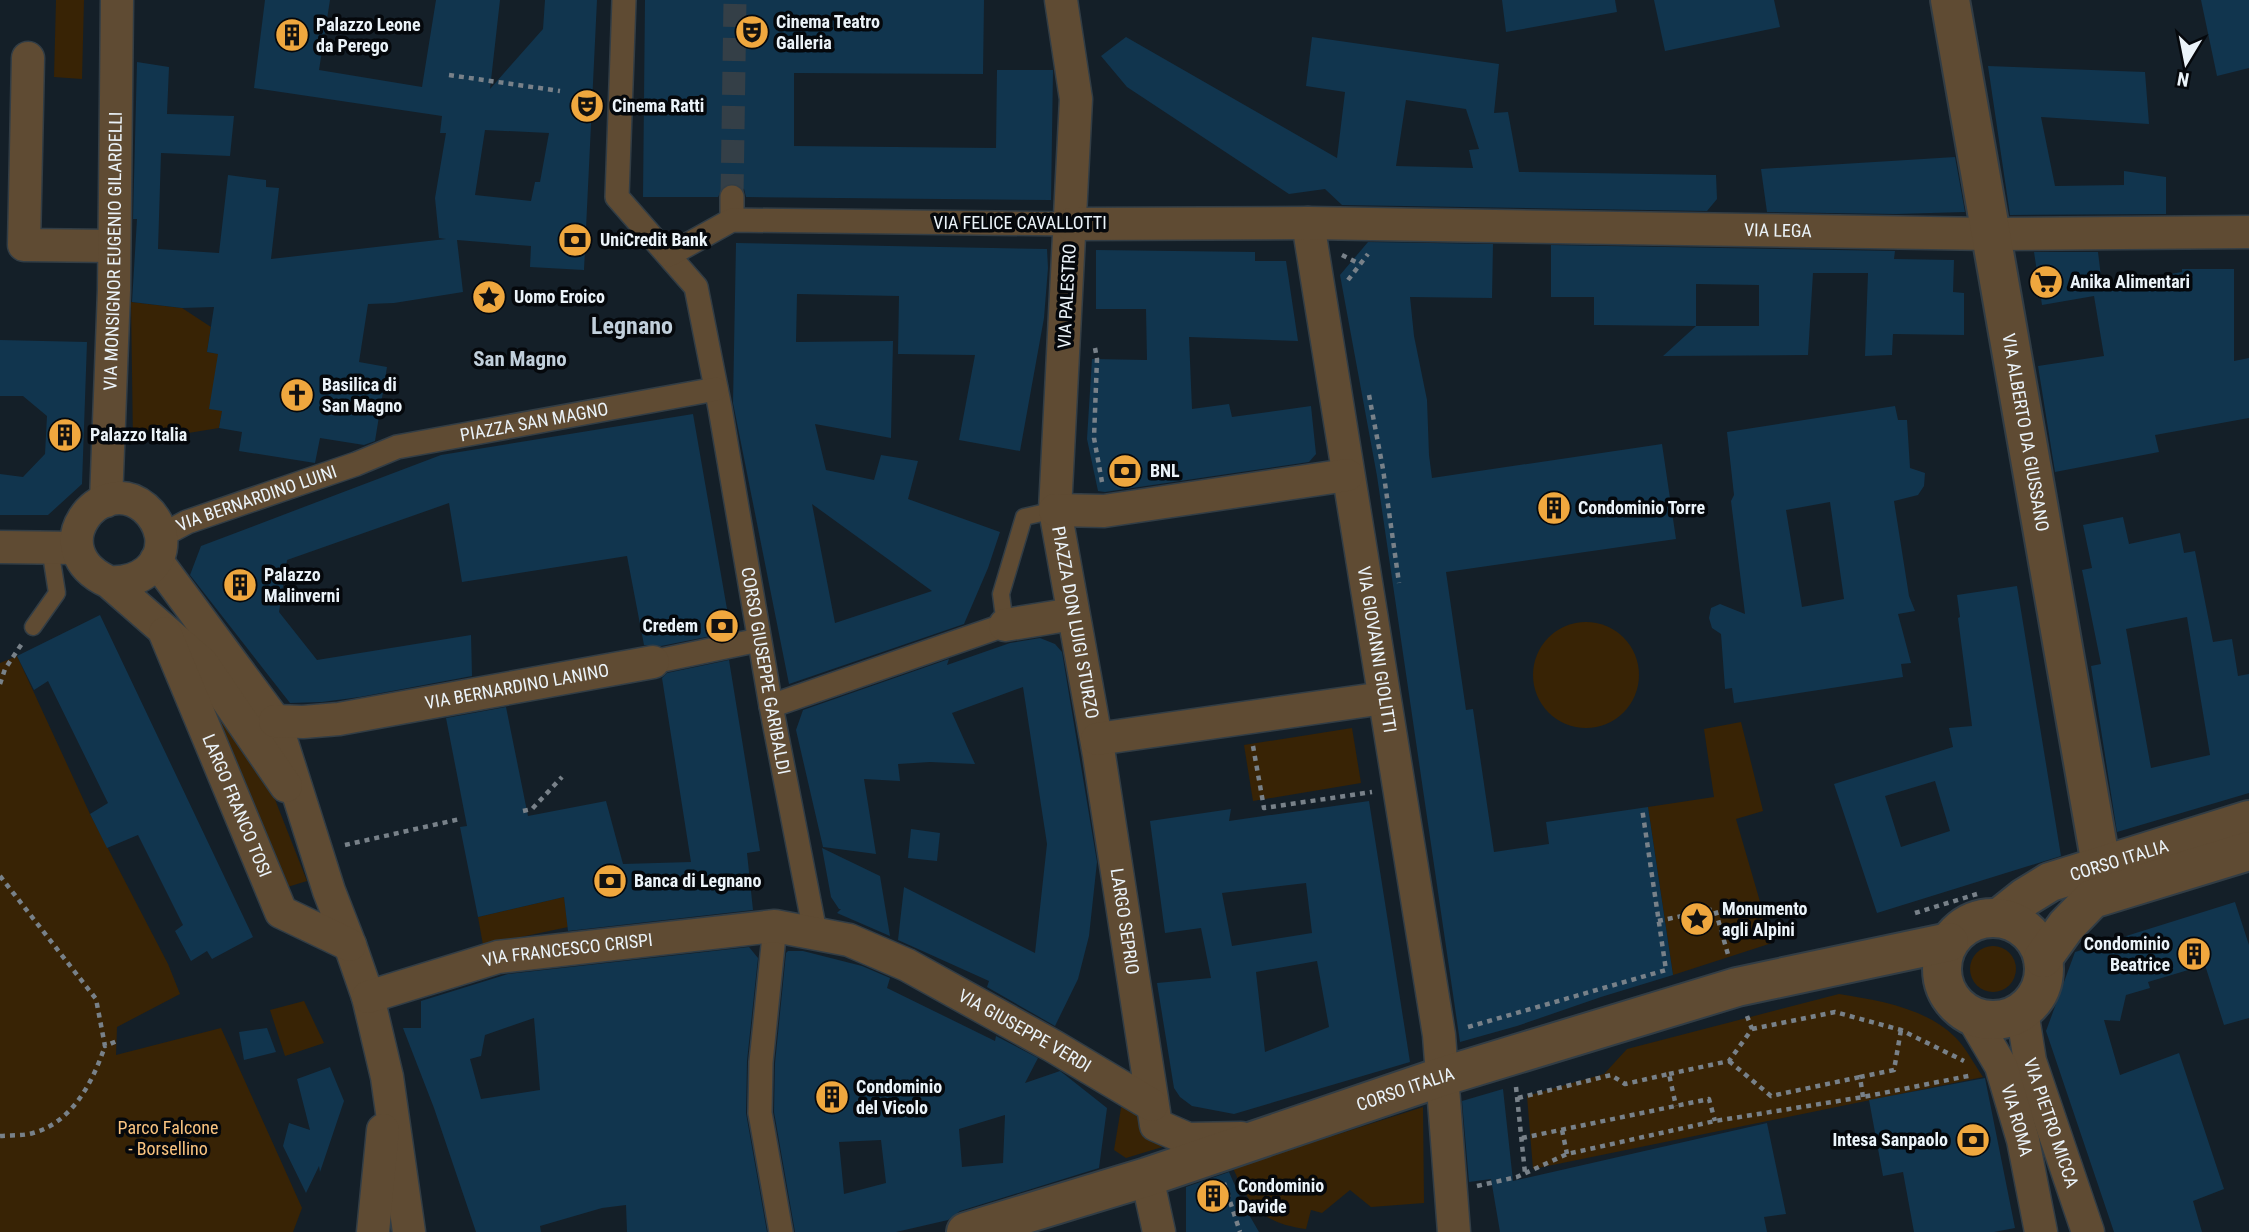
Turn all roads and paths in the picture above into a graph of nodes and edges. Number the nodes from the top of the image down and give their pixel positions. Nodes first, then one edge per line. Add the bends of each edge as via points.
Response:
1 (117, 0) edge
2 (624, 0) edge
3 (1061, 0) edge
4 (1950, 0) edge
5 (28, 58) dead end
6 (449, 75) dead end
7 (560, 91) dead end
8 (732, 197) tunnel mouth
9 (732, 220) junction
10 (1308, 223) junction
11 (1071, 224) junction
12 (2249, 232) edge
13 (1990, 234) junction
14 (114, 246) junction
15 (1380, 254) dead end
16 (669, 255) junction
17 (1354, 259) dead end
18 (1360, 264) junction
19 (1350, 292) dead end
20 (1097, 359) dead end
21 (1367, 387) dead end
22 (718, 398) junction
23 (356, 464) joint
24 (1347, 475) junction
25 (1110, 486) dead end
26 (106, 501) junction
27 (1055, 510) junction
28 (0, 547) edge
29 (64, 548) junction
30 (159, 548) junction
31 (109, 582) junction
32 (1399, 586) dead end
33 (1073, 614) junction
34 (1005, 625) junction
35 (33, 627) joint
36 (163, 629) junction
37 (759, 640) junction
38 (653, 662) joint
39 (3, 670) edge
40 (0, 684) edge
41 (1384, 698) junction
42 (771, 706) junction
43 (1249, 717) junction
44 (275, 720) junction
45 (1097, 738) junction
46 (562, 777) dead end
47 (1397, 788) junction
48 (1642, 808) dead end
49 (523, 811) dead end
50 (304, 813) junction
51 (460, 819) dead end
52 (2249, 820) edge
53 (342, 845) dead end
54 (2249, 851) edge
55 (2101, 865) junction
56 (0, 876) edge
57 (1998, 918) junction
58 (1658, 921) junction
59 (775, 926) junction
60 (815, 932) junction
61 (1949, 942) junction
62 (350, 945) junction
63 (2043, 958) junction
64 (1849, 964) junction
65 (1737, 987) junction
66 (368, 997) junction
67 (1958, 1001) junction
68 (2022, 1011) junction
69 (1752, 1029) junction
70 (1901, 1030) junction
71 (1439, 1035) junction
72 (117, 1041) dead end
73 (105, 1046) junction
74 (1513, 1055) junction
75 (1729, 1061) junction
76 (1986, 1066) junction
77 (1670, 1074) junction
78 (387, 1077) junction
79 (1441, 1077) junction
80 (1860, 1077) junction
81 (1863, 1097) junction
82 (1518, 1098) junction
83 (1152, 1105) junction
84 (1676, 1106) junction
85 (1715, 1121) junction
86 (1562, 1130) junction
87 (0, 1136) edge
88 (1259, 1138) junction
89 (1522, 1138) junction
90 (1567, 1154) junction
91 (1525, 1173) junction
92 (1221, 1174) dead end
93 (1147, 1177) junction
94 (1450, 1191) junction
95 (373, 1232) edge
96 (409, 1232) edge
97 (781, 1232) edge
98 (966, 1232) edge
99 (1158, 1232) edge
100 (1240, 1232) edge
101 (1454, 1232) edge
102 (2042, 1232) edge
103 (2088, 1232) edge

1 - 14 street, VIA MONSIGNOR EUGENIO GILARDELLI
2 - 16 street via 617,197
3 - 11 street, VIA PALESTRO via 1076,99
4 - 13 street, VIA ALBERTO DA GIUSSANO
5 - 14 street via 24,245
6 - 7 path
8 - 9 street
9 - 11 street, VIA FELICE CAVALLOTTI
9 - 16 street
10 - 11 street, VIA FELICE CAVALLOTTI
10 - 13 street, VIA LEGA
10 - 24 street, VIA GIOVANNI GIOLITTI
11 - 27 street, VIA PALESTRO
12 - 13 street, VIA LEGA
13 - 55 street, VIA ALBERTO DA GIUSSANO
14 - 26 street, VIA MONSIGNOR EUGENIO GILARDELLI
15 - 18 path via 1368,254
16 - 22 street via 696,287
17 - 18 path
18 - 19 path via 1348,278
20 - 25 path via 1094,438 1102,482
21 - 32 path
22 - 23 street, PIAZZA SAN MAGNO via 397,447
22 - 37 street, CORSO GIUSEPPE GARIBALDI
23 - 30 street, VIA BERNARDINO LUINI via 187,523
24 - 27 street, PIAZZA DON LUIGI STURZO via 1104,511
24 - 41 street, VIA GIOVANNI GIOLITTI
26 - 29 street via 86,514 77,536
26 - 30 street, LARGO FRANCO TOSI via 142,505 158,524
27 - 33 street, PIAZZA DON LUIGI STURZO
27 - 34 lane via 1024,517 1001,594
28 - 29 street
29 - 31 street, LARGO FRANCO TOSI
29 - 35 lane via 57,593
30 - 31 street via 148,571 123,583
30 - 44 street, LARGO FRANCO TOSI
31 - 36 street, LARGO FRANCO TOSI
33 - 34 street
33 - 45 street, PIAZZA DON LUIGI STURZO
34 - 42 street
35 - 39 path
36 - 50 street, LARGO FRANCO TOSI via 202,663
36 - 62 street, LARGO FRANCO TOSI via 281,912
37 - 38 street, VIA BERNARDINO LANINO
37 - 42 street, CORSO GIUSEPPE GARIBALDI
38 - 44 street, VIA BERNARDINO LANINO via 339,719
39 - 40 path
41 - 43 street, PIAZZA DON LUIGI STURZO
41 - 47 street, VIA GIOVANNI GIOLITTI
42 - 60 street, CORSO GIUSEPPE GARIBALDI
43 - 45 street, PIAZZA DON LUIGI STURZO
43 - 47 path via 1264,808
44 - 50 street, LARGO FRANCO TOSI
45 - 83 street, LARGO SEPRIO
46 - 49 path via 532,809
47 - 71 street, VIA GIOVANNI GIOLITTI
48 - 58 path
50 - 62 street, LARGO FRANCO TOSI
51 - 53 path
52 - 55 street, CORSO ITALIA
54 - 63 street, CORSO ITALIA via 2092,899
55 - 57 street, CORSO ITALIA via 2050,882
56 - 73 path via 96,999
57 - 61 street via 1970,923
57 - 63 street via 2028,931
58 - 65 path via 1715,909
58 - 71 path via 1666,970
59 - 60 street, VIA GIUSEPPE VERDI
59 - 66 street, VIA FRANCESCO CRISPI via 498,957
59 - 97 street via 760,1113
60 - 83 street, VIA GIUSEPPE VERDI via 849,940 907,965
61 - 64 street, CORSO ITALIA
61 - 67 street via 1942,972
62 - 66 street, LARGO FRANCO TOSI
63 - 68 street via 2041,988
64 - 65 street, CORSO ITALIA
64 - 67 street, CORSO ITALIA
65 - 69 path
65 - 74 street, CORSO ITALIA
66 - 78 street, LARGO FRANCO TOSI
67 - 68 street via 1997,1020
67 - 76 street, VIA ROMA
68 - 103 street, VIA PIETRO MICCA via 2030,1061
69 - 70 path via 1835,1013
69 - 75 path
70 - 76 path via 1969,1063
70 - 80 path via 1894,1070
71 - 79 street, VIA GIOVANNI GIOLITTI
72 - 73 path
73 - 87 path via 95,1076 67,1114 34,1133
74 - 79 street, CORSO ITALIA
74 - 82 path
75 - 77 path
75 - 80 path via 1771,1096
76 - 81 path
76 - 102 street, VIA ROMA via 2001,1066 2023,1140
77 - 82 path via 1625,1084 1611,1074
77 - 84 path
78 - 95 street, LARGO FRANCO TOSI
78 - 96 street, LARGO FRANCO TOSI
79 - 88 street, CORSO ITALIA
79 - 94 street, VIA GIOVANNI GIOLITTI
80 - 81 path
81 - 85 path
82 - 89 path
83 - 88 street, VIA GIUSEPPE VERDI via 1156,1125 1188,1139
84 - 85 path via 1709,1099
84 - 86 path
85 - 90 path
86 - 89 path
86 - 90 path
88 - 93 street, CORSO ITALIA
89 - 91 path
90 - 91 path
91 - 94 path
92 - 100 path
93 - 98 street, CORSO ITALIA
93 - 99 street
94 - 101 street, VIA GIOVANNI GIOLITTI

